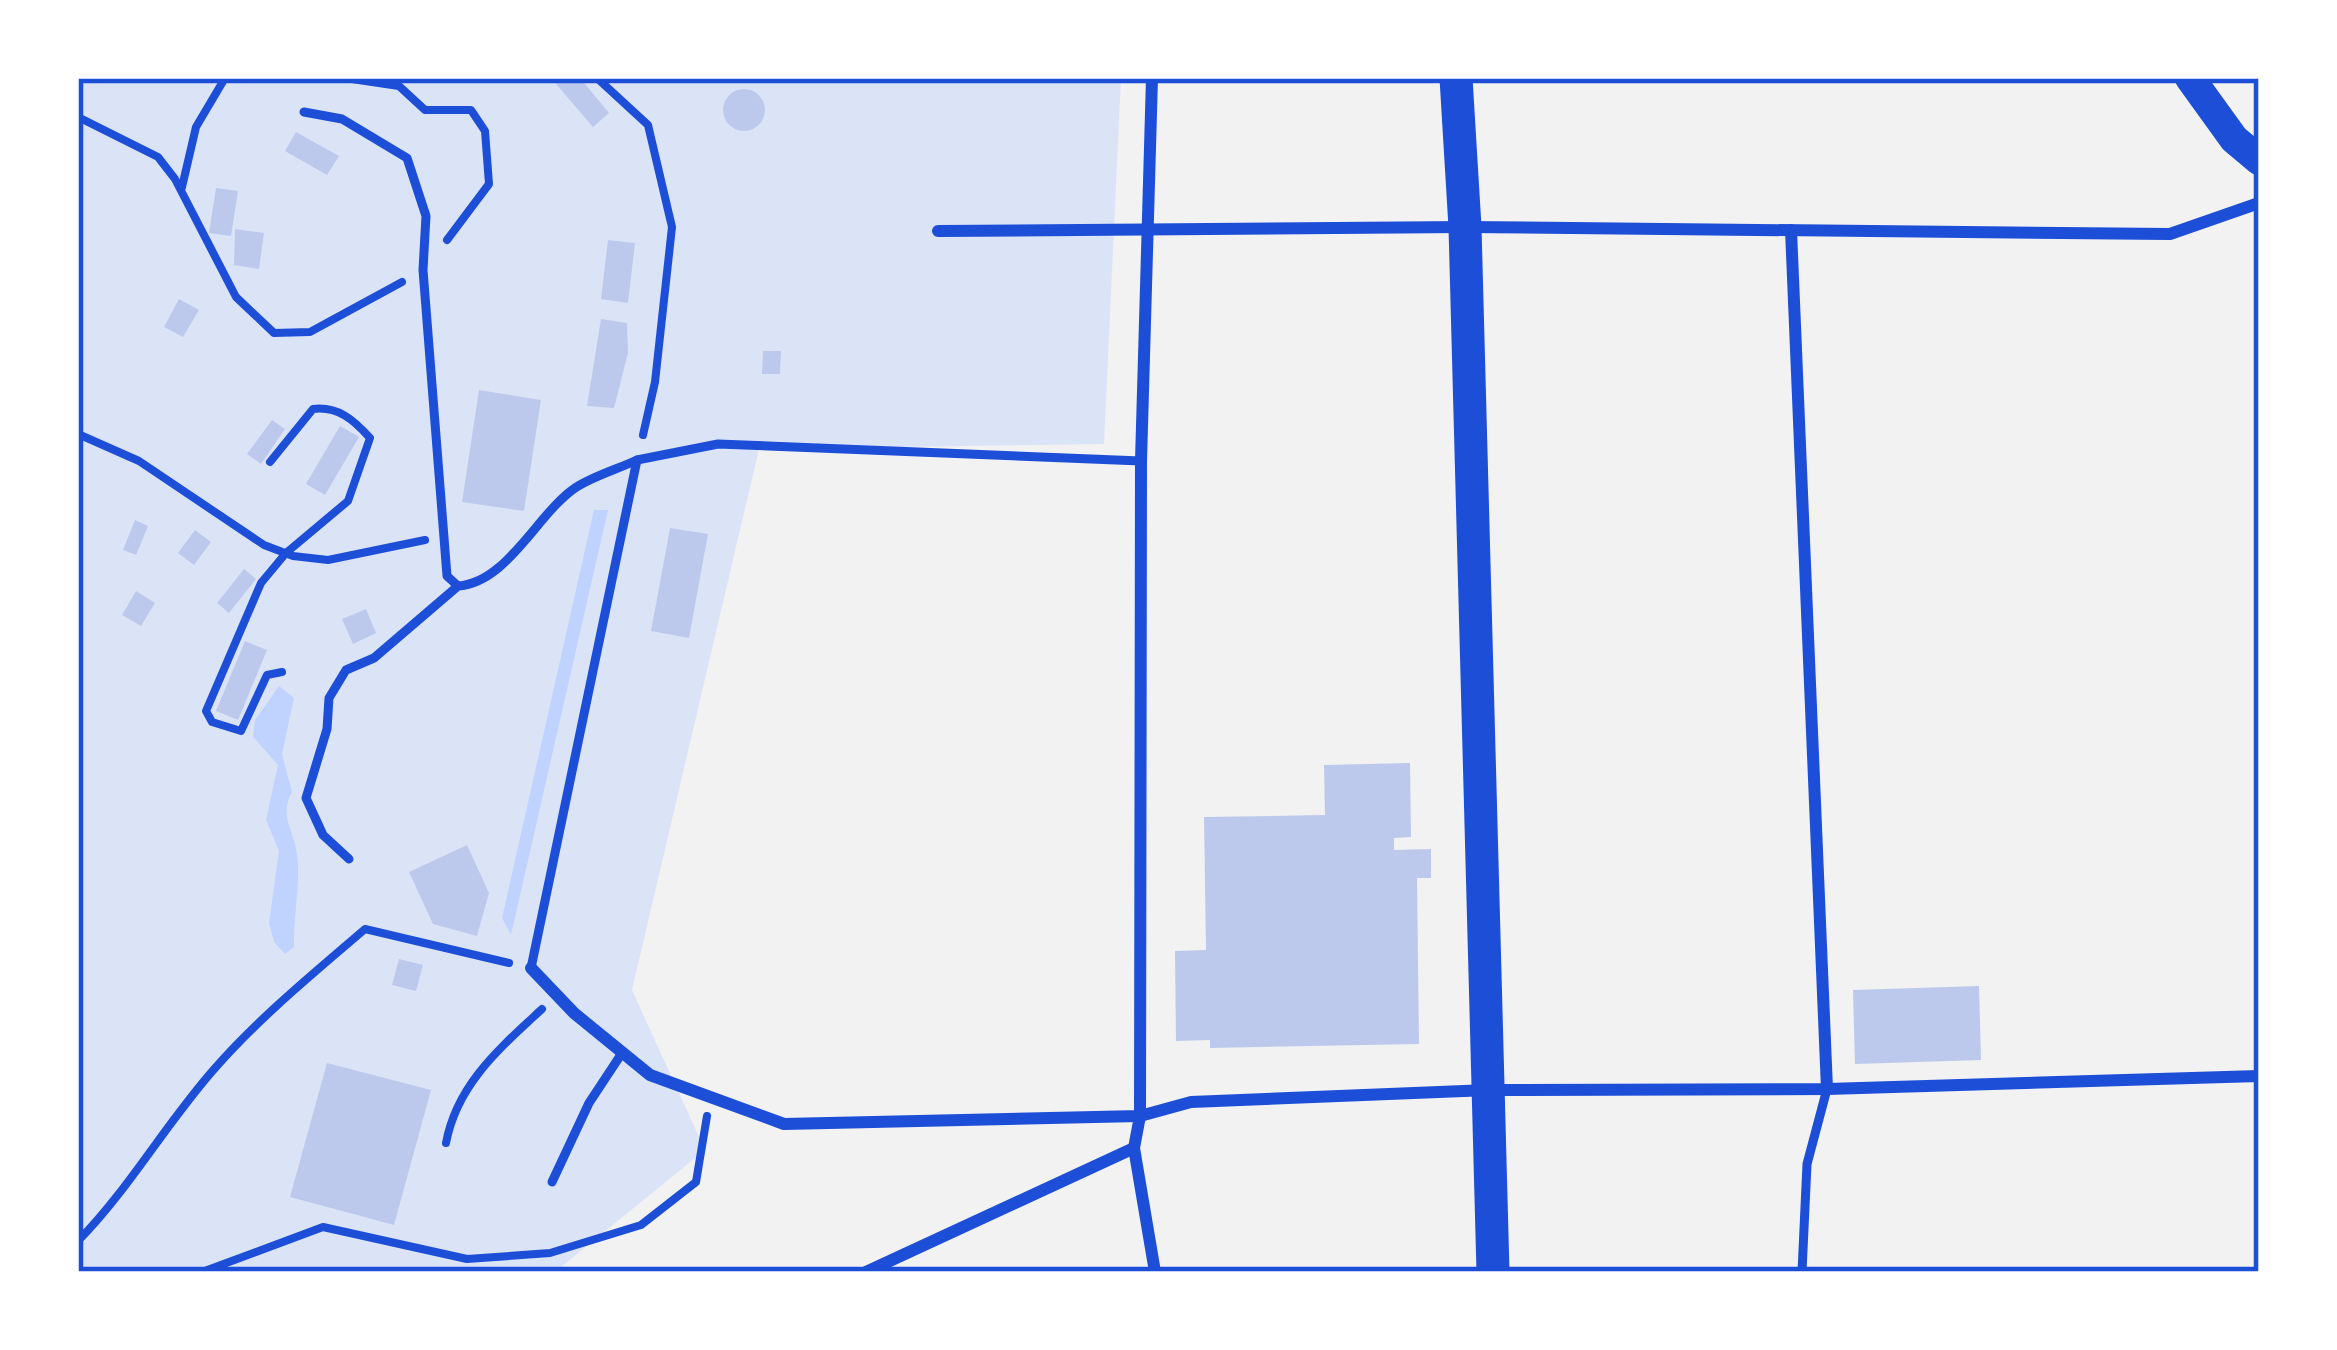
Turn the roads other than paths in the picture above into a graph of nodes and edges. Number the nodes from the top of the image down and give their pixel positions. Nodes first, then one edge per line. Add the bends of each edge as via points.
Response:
1 (1152, 78) edge
2 (1456, 78) edge
3 (2190, 78) edge
4 (304, 112) dead end
5 (2259, 160) edge
6 (2259, 203) edge
7 (1465, 227) junction
8 (1791, 230) junction
9 (938, 231) dead end
10 (1150, 232) junction
11 (637, 460) junction
12 (1141, 461) junction
13 (458, 586) junction
14 (349, 859) dead end
15 (531, 968) joint
16 (622, 1053) junction
17 (2259, 1076) edge
18 (1827, 1089) junction
19 (1490, 1090) junction
20 (1140, 1116) junction
21 (1134, 1148) junction
22 (552, 1182) dead end
23 (866, 1272) edge
24 (1155, 1272) edge
25 (1493, 1272) edge
26 (1802, 1272) edge

1 - 10 street
2 - 7 highway
3 - 5 main road
4 - 13 lane via 342,118 407,158 426,215 423,270 447,576
6 - 8 street via 2170,234
7 - 8 street
7 - 10 street
7 - 19 highway
8 - 18 street
9 - 10 street
10 - 12 street
11 - 12 lane via 718,444
11 - 13 lane via 575,488 492,572
11 - 15 lane
12 - 20 street
13 - 14 lane via 374,658 346,670 329,698 306,798 323,836
15 - 16 street
16 - 20 street via 650,1075 784,1124
16 - 22 lane
17 - 18 street
18 - 19 street
18 - 26 lane via 1807,1164
19 - 20 street via 1191,1102
19 - 25 highway
20 - 21 street
21 - 23 street
21 - 24 street

